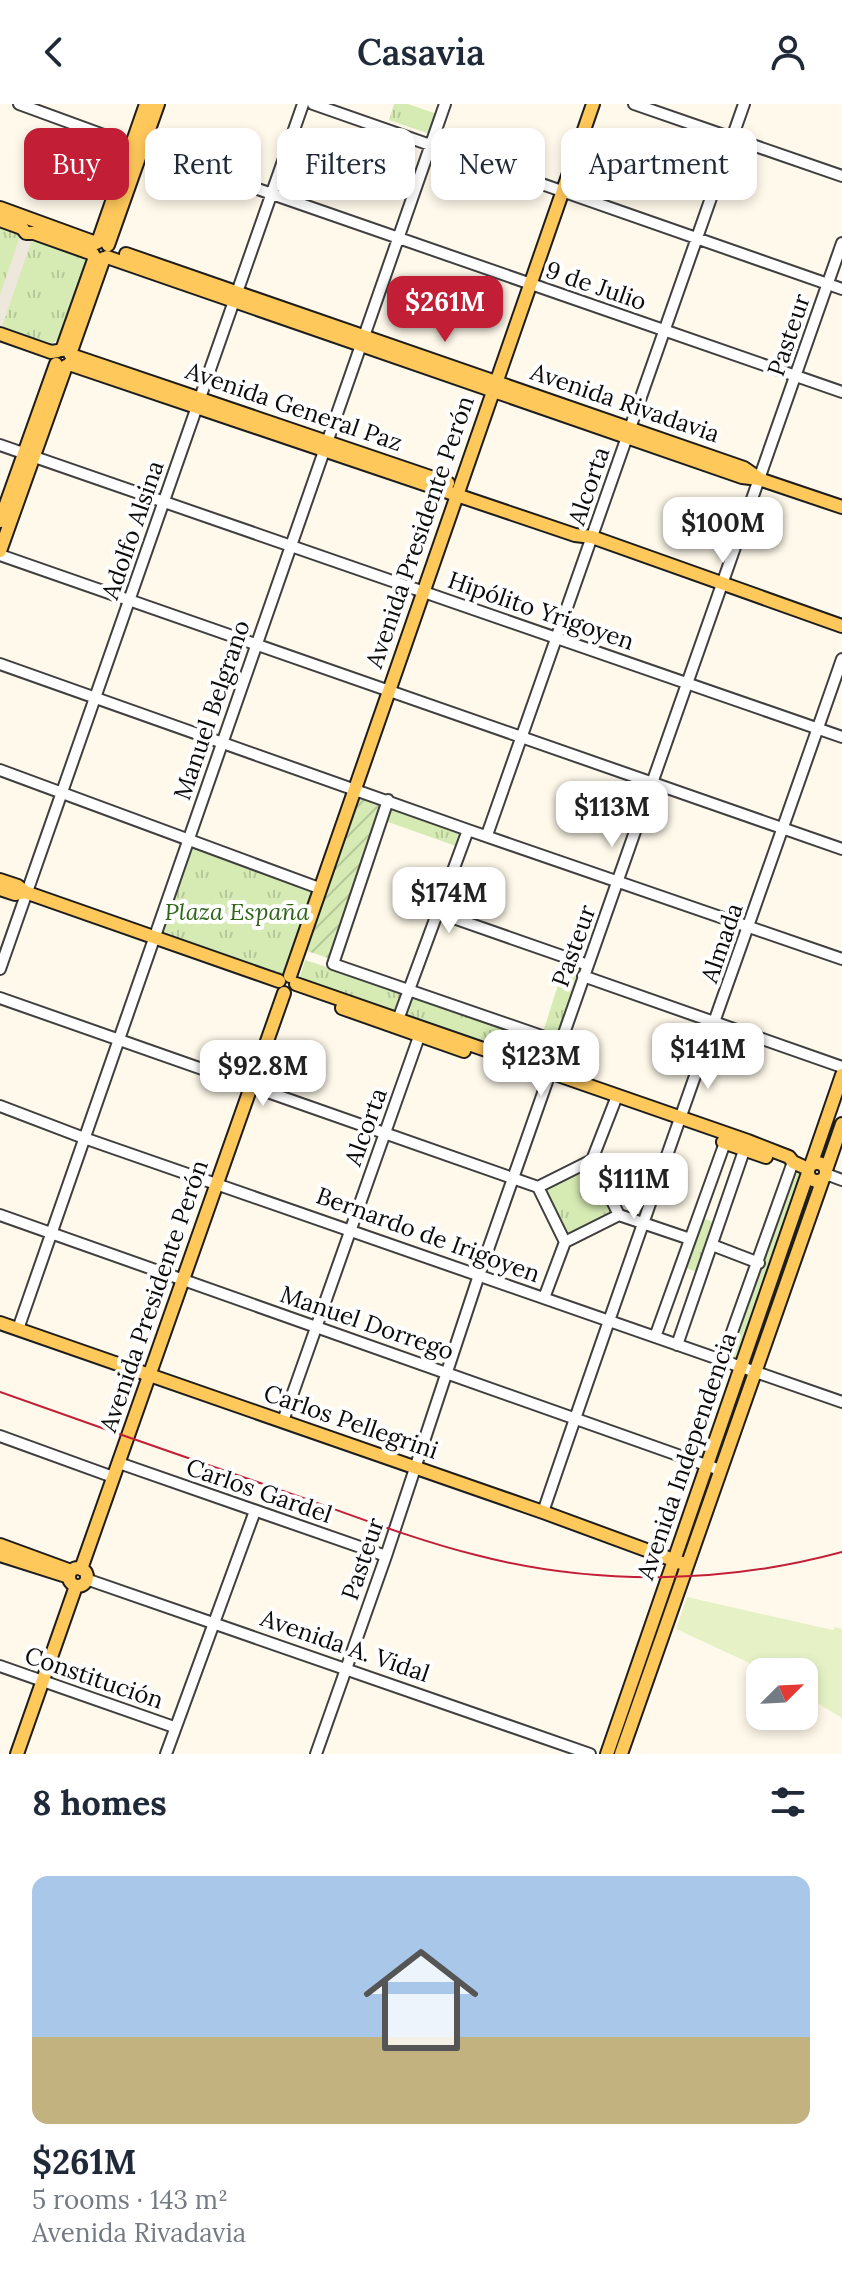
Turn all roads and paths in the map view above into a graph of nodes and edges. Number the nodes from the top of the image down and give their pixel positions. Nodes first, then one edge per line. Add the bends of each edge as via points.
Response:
1 (19, 104) edge
2 (146, 104) edge
3 (158, 104) edge
4 (303, 104) edge
5 (313, 104) edge
6 (445, 104) edge
7 (593, 104) edge
8 (634, 104) edge
9 (744, 104) edge
10 (585, 128) edge
11 (703, 128) edge
12 (736, 128) edge
13 (430, 145) junction
14 (137, 147) junction
15 (757, 147) edge
16 (842, 176) edge
17 (561, 190) edge
18 (271, 194) junction
19 (561, 197) edge
20 (589, 200) edge
21 (710, 200) edge
22 (0, 208) edge
23 (0, 220) edge
24 (398, 238) junction
25 (697, 238) junction
26 (842, 243) edge
27 (101, 251) junction
28 (530, 284) junction
29 (828, 284) junction
30 (842, 289) edge
31 (236, 296) junction
32 (664, 331) junction
33 (0, 337) edge
34 (362, 340) junction
35 (63, 358) junction
36 (795, 376) junction
37 (494, 386) junction
38 (842, 392) edge
39 (198, 402) junction
40 (628, 433) junction
41 (0, 445) edge
42 (325, 446) junction
43 (29, 455) junction
44 (759, 479) junction
45 (457, 490) junction
46 (164, 501) junction
47 (842, 507) edge
48 (0, 521) edge
49 (592, 537) junction
50 (291, 545) junction
51 (0, 553) edge
52 (723, 584) junction
53 (423, 591) junction
54 (129, 600) junction
55 (842, 626) edge
56 (556, 637) junction
57 (256, 644) junction
58 (842, 659) edge
59 (0, 664) edge
60 (688, 683) junction
61 (388, 691) junction
62 (96, 697) junction
63 (818, 728) junction
64 (521, 737) junction
65 (842, 737) edge
66 (222, 741) junction
67 (0, 770) edge
68 (653, 783) junction
69 (354, 788) junction
70 (61, 792) junction
71 (388, 800) junction
72 (783, 829) junction
73 (468, 830) junction
74 (487, 835) junction
75 (188, 841) junction
76 (842, 849) edge
77 (0, 880) edge
78 (619, 880) junction
79 (319, 888) junction
80 (0, 889) edge
81 (25, 892) junction
82 (439, 913) junction
83 (749, 926) junction
84 (154, 937) junction
85 (842, 959) edge
86 (588, 965) junction
87 (0, 969) edge
88 (583, 976) junction
89 (288, 985) junction
90 (410, 990) junction
91 (0, 998) edge
92 (715, 1022) junction
93 (397, 1023) junction
94 (421, 1031) junction
95 (119, 1039) junction
96 (562, 1043) junction
97 (842, 1067) edge
98 (842, 1075) edge
99 (550, 1078) junction
100 (251, 1086) junction
101 (615, 1100) junction
102 (0, 1106) edge
103 (679, 1123) junction
104 (842, 1124) edge
105 (385, 1132) junction
106 (84, 1138) junction
107 (726, 1139) junction
108 (746, 1145) junction
109 (592, 1160) junction
110 (793, 1162) junction
111 (809, 1169) junction
112 (825, 1174) junction
113 (515, 1178) junction
114 (842, 1180) edge
115 (218, 1183) junction
116 (538, 1187) junction
117 (0, 1215) edge
118 (619, 1215) junction
119 (642, 1223) junction
120 (350, 1229) junction
121 (51, 1233) junction
122 (690, 1239) junction
123 (565, 1242) junction
124 (712, 1245) junction
125 (759, 1263) junction
126 (479, 1275) junction
127 (182, 1279) junction
128 (544, 1298) junction
129 (608, 1321) junction
130 (0, 1323) edge
131 (317, 1326) junction
132 (18, 1329) junction
133 (655, 1337) junction
134 (677, 1345) junction
135 (722, 1360) junction
136 (741, 1366) junction
137 (755, 1371) junction
138 (447, 1372) junction
139 (149, 1375) junction
140 (842, 1402) edge
141 (574, 1419) junction
142 (283, 1421) junction
143 (0, 1436) edge
144 (119, 1463) junction
145 (707, 1465) junction
146 (415, 1467) junction
147 (720, 1470) junction
148 (113, 1477) junction
149 (255, 1511) junction
150 (543, 1512) junction
151 (0, 1545) edge
152 (0, 1555) edge
153 (386, 1556) junction
154 (674, 1560) junction
155 (687, 1565) junction
156 (77, 1577) junction
157 (213, 1623) junction
158 (0, 1666) edge
159 (346, 1669) junction
160 (41, 1680) junction
161 (174, 1727) junction
162 (17, 1754) edge
163 (166, 1754) edge
164 (316, 1754) edge
165 (590, 1754) edge
166 (606, 1754) edge
167 (618, 1754) edge

1 - 14 street, 9 de Julio
2 - 14 main road
3 - 14 main road
4 - 18 street, Adolfo Alsina
5 - 13 street
6 - 13 street, Manuel Belgrano
7 - 10 main road, Avenida Presidente Perón
8 - 11 street
9 - 12 street, Alcorta
13 - 17 street
13 - 24 street, Manuel Belgrano
14 - 18 street, 9 de Julio
14 - 27 main road
15 - 16 street
18 - 24 street, 9 de Julio
18 - 31 street, Adolfo Alsina
19 - 28 main road, Avenida Presidente Perón
20 - 25 street
21 - 25 street, Alcorta
22 - 27 main road
23 - 27 main road via 26,233
24 - 28 street, 9 de Julio
24 - 34 street, Manuel Belgrano
25 - 29 street
25 - 32 street, Alcorta
26 - 29 street, Pasteur
27 - 31 main road, Avenida Rivadavia
27 - 35 main road
28 - 32 street, 9 de Julio
28 - 37 main road, Avenida Presidente Perón
29 - 30 street
29 - 36 street, Pasteur
31 - 34 main road, Avenida Rivadavia
31 - 39 street, Adolfo Alsina
32 - 36 street, 9 de Julio
32 - 40 street, Alcorta
33 - 35 main road, Avenida General Paz
34 - 37 main road, Avenida Rivadavia
34 - 42 street, Manuel Belgrano
35 - 39 main road, Avenida General Paz
35 - 43 main road
36 - 38 street, 9 de Julio
36 - 44 street, Pasteur
37 - 40 main road, Avenida Rivadavia
37 - 45 main road, Avenida Presidente Perón
39 - 42 main road, Avenida General Paz
39 - 46 street, Adolfo Alsina
40 - 44 main road, Avenida Rivadavia
40 - 49 street, Alcorta
41 - 43 street, Hipólito Yrigoyen
42 - 45 main road, Avenida General Paz
42 - 50 street, Manuel Belgrano
43 - 46 street, Hipólito Yrigoyen
43 - 48 main road
43 - 51 main road
44 - 47 main road, Avenida Rivadavia
44 - 52 street, Pasteur
45 - 49 main road, Avenida General Paz via 580,528
45 - 53 main road, Avenida Presidente Perón
46 - 50 street, Hipólito Yrigoyen
46 - 54 street, Adolfo Alsina
49 - 52 main road, Avenida General Paz
49 - 56 street, Alcorta
50 - 53 street, Hipólito Yrigoyen
50 - 57 street, Manuel Belgrano
51 - 54 street
52 - 55 main road, Avenida General Paz
52 - 60 street, Pasteur
53 - 56 street, Hipólito Yrigoyen
53 - 61 main road, Avenida Presidente Perón
54 - 57 street
54 - 62 street, Adolfo Alsina
56 - 60 street, Hipólito Yrigoyen
56 - 64 street, Alcorta
57 - 61 street
57 - 66 street, Manuel Belgrano
58 - 63 street, Almada
59 - 62 street
60 - 63 street, Hipólito Yrigoyen
60 - 68 street, Pasteur
61 - 64 street
61 - 69 main road, Avenida Presidente Perón
62 - 66 street
62 - 70 street, Adolfo Alsina
63 - 65 street, Hipólito Yrigoyen
63 - 72 street, Almada
64 - 68 street
64 - 74 street, Alcorta
66 - 69 street
66 - 75 street, Manuel Belgrano
67 - 70 street
68 - 72 street
68 - 78 street, Pasteur
69 - 71 street
69 - 79 main road, Avenida Presidente Perón
70 - 75 street
70 - 81 street, Adolfo Alsina
71 - 73 street
71 - 90 street via 333,964
72 - 76 street
72 - 83 street, Almada
73 - 74 street
73 - 82 street
74 - 78 street
75 - 79 street
75 - 84 street, Manuel Belgrano
77 - 81 main road
78 - 83 street
78 - 86 street, Pasteur
79 - 89 main road, Avenida Presidente Perón
80 - 81 main road
81 - 84 main road
81 - 87 street, Adolfo Alsina
82 - 86 street
82 - 90 street
83 - 85 street
83 - 92 street, Almada
84 - 89 main road
84 - 95 street, Manuel Belgrano
86 - 88 street, Pasteur
88 - 92 street
88 - 96 street, Pasteur
89 - 93 main road
89 - 100 main road, Avenida Presidente Perón
90 - 93 street
90 - 96 street
91 - 95 street
92 - 97 street
92 - 103 street, Almada
93 - 94 main road
94 - 99 main road
94 - 105 street, Alcorta
95 - 100 street
95 - 106 street, Manuel Belgrano
96 - 99 street, Pasteur
98 - 111 main road, Avenida Independencia
99 - 101 main road
99 - 113 street, Pasteur
100 - 105 street
100 - 115 main road, Avenida Presidente Perón
101 - 103 main road
101 - 109 street
102 - 106 street, Bernardo de Irigoyen
103 - 107 main road
103 - 119 street, Almada
104 - 112 main road, Avenida Independencia
105 - 113 street
105 - 120 street, Alcorta
106 - 115 street, Bernardo de Irigoyen
106 - 121 street, Manuel Belgrano
107 - 108 main road
107 - 122 street
108 - 110 main road via 785,1164
108 - 124 street
109 - 116 street
109 - 118 street
110 - 111 main road
110 - 125 street
111 - 112 main road via 815,1181
111 - 136 main road, Avenida Independencia
112 - 114 street
112 - 137 main road, Avenida Independencia
113 - 116 street
113 - 126 street, Pasteur
115 - 120 street, Bernardo de Irigoyen
115 - 127 main road, Avenida Presidente Perón
116 - 123 street
117 - 121 street, Manuel Dorrego
118 - 119 street
118 - 123 street
119 - 122 street
119 - 129 street, Almada
120 - 126 street, Bernardo de Irigoyen
120 - 131 street, Alcorta
121 - 127 street, Manuel Dorrego
121 - 132 street, Manuel Belgrano
122 - 133 street
123 - 128 street
124 - 125 street
124 - 134 street
125 - 135 street
126 - 128 street, Bernardo de Irigoyen
126 - 138 street, Pasteur
127 - 131 street, Manuel Dorrego
127 - 139 main road, Avenida Presidente Perón
128 - 129 street, Bernardo de Irigoyen
129 - 133 street, Bernardo de Irigoyen
129 - 141 street, Almada
130 - 132 main road, Carlos Pellegrini
131 - 138 street, Manuel Dorrego
131 - 142 street, Alcorta
132 - 139 main road, Carlos Pellegrini
133 - 134 street, Bernardo de Irigoyen
134 - 135 street, Bernardo de Irigoyen
135 - 136 street, Bernardo de Irigoyen
136 - 137 street, Bernardo de Irigoyen
136 - 145 main road, Avenida Independencia
137 - 140 street, Bernardo de Irigoyen
137 - 147 main road, Avenida Independencia
138 - 141 street, Manuel Dorrego
138 - 146 street, Pasteur
139 - 142 main road, Carlos Pellegrini
139 - 144 main road, Avenida Presidente Perón
141 - 145 street, Manuel Dorrego
141 - 150 street, Almada
142 - 146 main road, Carlos Pellegrini
143 - 148 street
144 - 148 main road, Avenida Presidente Perón
144 - 149 street, Carlos Gardel
145 - 147 street, Manuel Dorrego
145 - 154 main road, Avenida Independencia
146 - 150 main road, Carlos Pellegrini
146 - 153 street, Pasteur
147 - 155 main road, Avenida Independencia
148 - 156 main road, Avenida Presidente Perón
149 - 153 street, Carlos Gardel
149 - 157 street
150 - 154 main road, Carlos Pellegrini
151 - 156 main road, Avenida A. Vidal
152 - 156 main road, Avenida A. Vidal
153 - 159 street, Pasteur
154 - 155 main road, Carlos Pellegrini
154 - 166 main road, Avenida Independencia
155 - 167 main road, Avenida Independencia
156 - 157 street, Avenida A. Vidal
156 - 160 main road, Avenida Presidente Perón
157 - 159 street, Avenida A. Vidal
157 - 161 street
158 - 160 street, Constitución
159 - 164 street, Pasteur
159 - 165 street, Avenida A. Vidal
160 - 161 street, Constitución
160 - 162 main road, Avenida Presidente Perón
161 - 163 street
166 - 167 main road

